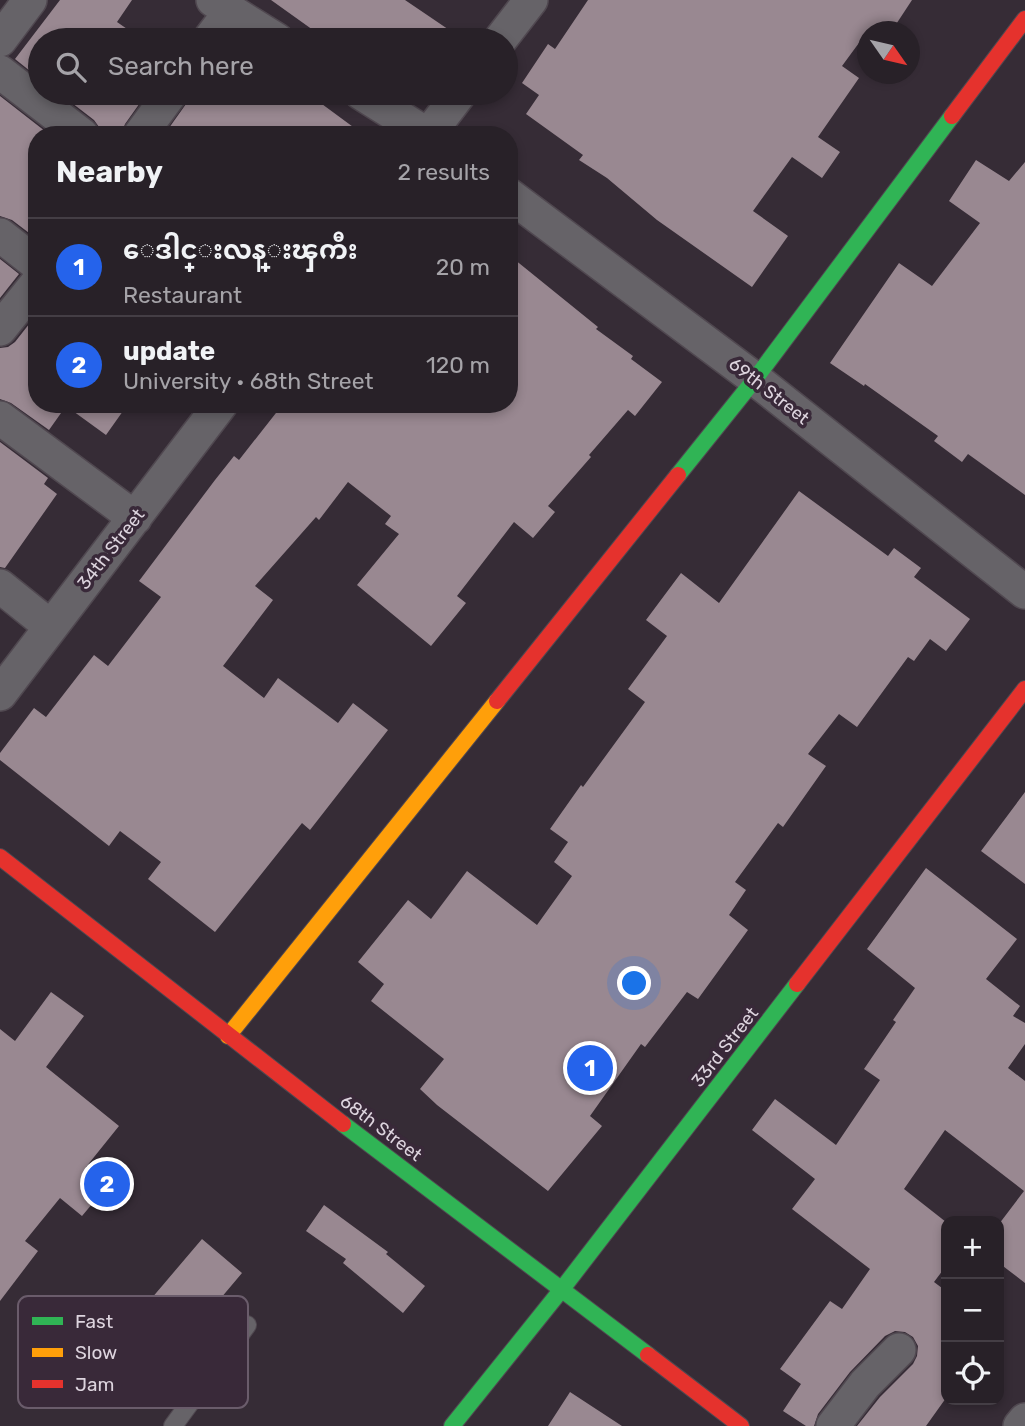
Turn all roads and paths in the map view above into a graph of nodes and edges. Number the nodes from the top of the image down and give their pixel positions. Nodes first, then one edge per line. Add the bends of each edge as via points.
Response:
1 (30, 0) edge
2 (531, 0) edge
3 (222, 6) edge
4 (1025, 19) edge
5 (214, 28) edge
6 (258, 28) edge
7 (509, 28) edge
8 (0, 40) edge
9 (0, 72) edge
10 (28, 94) edge
11 (43, 105) edge
12 (162, 105) edge
13 (380, 105) edge
14 (451, 105) edge
15 (70, 126) edge
16 (147, 126) edge
17 (414, 126) edge
18 (435, 126) edge
19 (518, 202) edge
20 (0, 236) edge
21 (28, 257) edge
22 (28, 294) edge
23 (0, 330) edge
24 (755, 379) junction
25 (214, 413) edge
26 (0, 418) edge
27 (135, 518) junction
28 (0, 586) edge
29 (1025, 592) edge
30 (51, 627) junction
31 (1025, 689) edge
32 (0, 694) edge
33 (0, 857) edge
34 (228, 1036) junction
35 (562, 1289) junction
36 (899, 1350) dead end
37 (186, 1408) edge
38 (1025, 1420) edge
39 (173, 1426) edge
40 (452, 1426) edge
41 (741, 1426) edge
42 (833, 1426) edge
43 (1020, 1426) edge

1 - 8 street
2 - 7 street
3 - 5 street
3 - 6 street
4 - 24 street
9 - 10 street
11 - 15 street
12 - 16 street
13 - 17 street
14 - 18 street
19 - 24 street, 69th Street
20 - 21 street
22 - 23 street
24 - 29 street, 69th Street
24 - 34 street
25 - 27 street, 34th Street
26 - 27 street
27 - 30 street, 34th Street
28 - 30 street
30 - 32 street, 34th Street
31 - 35 street, 33rd Street
33 - 34 street, 68th Street
34 - 35 street, 68th Street
35 - 40 street, 33rd Street
35 - 41 street, 68th Street
36 - 42 street
37 - 39 lane
38 - 43 street

